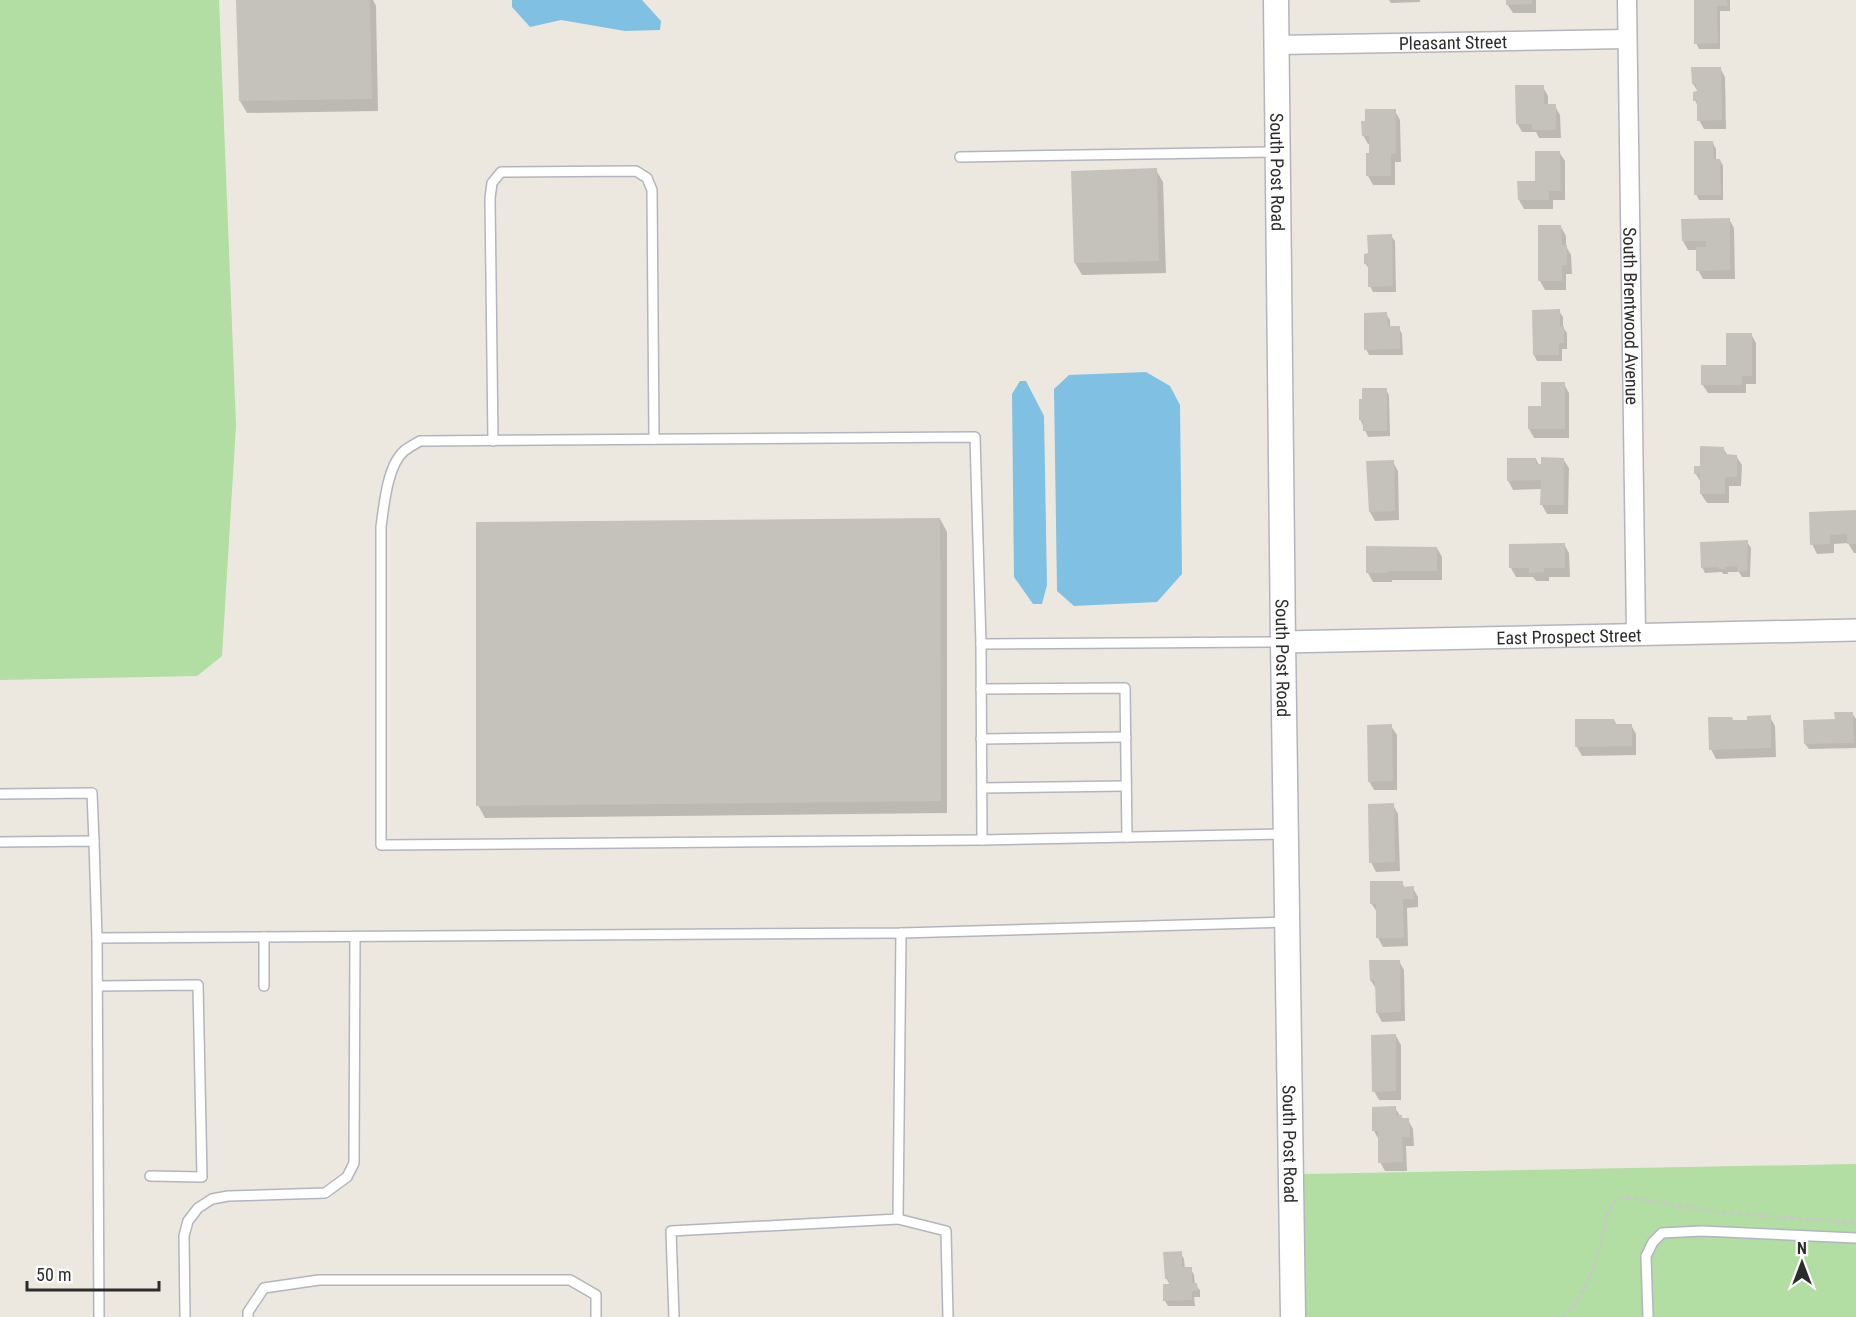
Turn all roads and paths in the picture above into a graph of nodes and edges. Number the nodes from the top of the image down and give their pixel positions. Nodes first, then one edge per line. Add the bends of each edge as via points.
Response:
1 (1276, 0) edge
2 (1627, 0) edge
3 (1627, 39) junction
4 (1277, 45) junction
5 (1278, 152) junction
6 (960, 157) dead end
7 (654, 440) junction
8 (493, 441) junction
9 (1856, 630) edge
10 (1635, 634) junction
11 (1283, 642) junction
12 (981, 644) junction
13 (981, 689) junction
14 (1126, 737) junction
15 (981, 739) junction
16 (1126, 786) junction
17 (982, 788) junction
18 (0, 794) edge
19 (1287, 834) junction
20 (1127, 837) junction
21 (982, 840) junction
22 (94, 841) junction
23 (0, 842) edge
24 (1288, 922) junction
25 (901, 933) junction
26 (355, 937) junction
27 (98, 938) junction
28 (264, 938) junction
29 (98, 986) junction
30 (264, 986) dead end
31 (150, 1176) dead end
32 (898, 1219) junction
33 (1856, 1238) edge
34 (99, 1317) edge
35 (185, 1317) edge
36 (248, 1317) edge
37 (596, 1317) edge
38 (674, 1317) edge
39 (948, 1317) edge
40 (1293, 1317) edge
41 (1648, 1317) edge

1 - 4 main road, South Post Road
2 - 3 street, South Brentwood Avenue
3 - 4 street, Pleasant Street
3 - 10 street, South Brentwood Avenue
4 - 5 main road, South Post Road
5 - 6 lane
5 - 11 main road, South Post Road
7 - 8 lane
7 - 8 lane via 652,190 647,178 636,171 501,172 492,183
7 - 12 lane via 975,437
8 - 21 lane via 420,441 403,452 386,494 381,527 381,845
9 - 10 street, East Prospect Street
10 - 11 street, East Prospect Street
11 - 12 lane
11 - 19 main road, South Post Road
12 - 13 lane
13 - 14 lane via 1125,688
13 - 15 lane
14 - 15 lane
14 - 16 lane
15 - 17 lane
16 - 17 lane
16 - 20 lane
17 - 21 lane
18 - 22 lane via 92,793
19 - 20 lane
19 - 24 main road, South Post Road
20 - 21 lane
22 - 23 lane
22 - 27 lane
24 - 25 lane
24 - 40 main road, South Post Road
25 - 26 lane
25 - 32 lane
26 - 28 lane
26 - 35 lane via 354,1163 347,1177 325,1193 228,1196 212,1199 198,1208 188,1221 184,1236
27 - 28 lane
27 - 29 lane
28 - 30 lane
29 - 31 lane via 198,985 202,1177
29 - 34 lane
32 - 38 lane via 671,1231
32 - 39 lane via 946,1232
33 - 41 lane via 1662,1233 1646,1256
36 - 37 lane via 264,1288 319,1280 570,1280 596,1295

